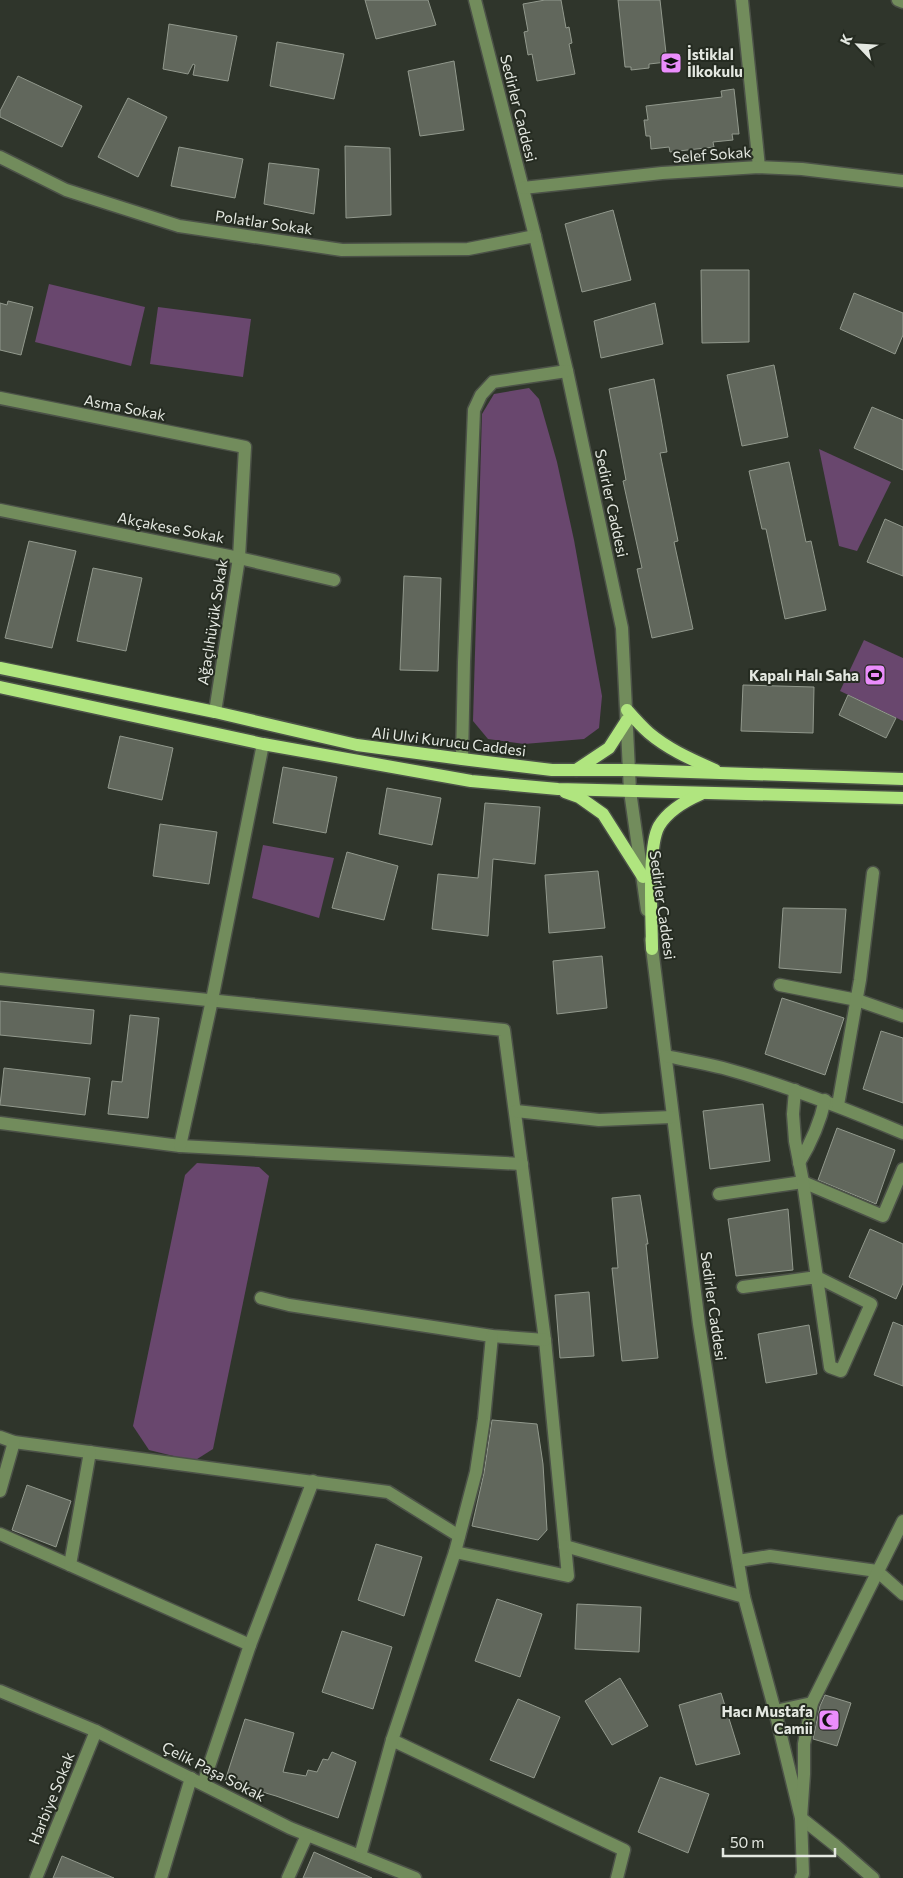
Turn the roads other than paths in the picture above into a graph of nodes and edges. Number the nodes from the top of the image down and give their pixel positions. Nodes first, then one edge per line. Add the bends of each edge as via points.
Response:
1 (475, 0) edge
2 (742, 0) edge
3 (898, 0) edge
4 (903, 2) edge
5 (0, 157) edge
6 (760, 167) junction
7 (903, 181) edge
8 (523, 188) junction
9 (535, 236) junction
10 (567, 371) junction
11 (0, 398) edge
12 (244, 447) joint
13 (0, 510) edge
14 (239, 558) junction
15 (334, 580) dead end
16 (0, 668) edge
17 (0, 687) edge
18 (215, 712) junction
19 (627, 715) junction
20 (263, 744) junction
21 (462, 759) junction
22 (576, 770) junction
23 (630, 770) junction
24 (722, 773) junction
25 (903, 779) edge
26 (558, 789) junction
27 (630, 791) junction
28 (703, 793) junction
29 (903, 798) edge
30 (874, 873) dead end
31 (643, 877) junction
32 (652, 949) junction
33 (0, 979) edge
34 (780, 985) dead end
35 (212, 1000) junction
36 (857, 1000) junction
37 (903, 1016) edge
38 (666, 1056) junction
39 (795, 1090) junction
40 (825, 1100) junction
41 (838, 1106) junction
42 (516, 1111) junction
43 (672, 1117) junction
44 (0, 1123) edge
45 (903, 1133) edge
46 (180, 1146) junction
47 (799, 1163) junction
48 (522, 1164) junction
49 (903, 1169) edge
50 (803, 1182) junction
51 (719, 1194) dead end
52 (817, 1276) junction
53 (743, 1287) dead end
54 (261, 1298) dead end
55 (492, 1336) junction
56 (544, 1340) junction
57 (0, 1438) edge
58 (14, 1442) junction
59 (90, 1452) junction
60 (313, 1481) junction
61 (0, 1491) edge
62 (903, 1521) edge
63 (0, 1534) edge
64 (459, 1536) junction
65 (565, 1546) junction
66 (455, 1552) junction
67 (738, 1561) junction
68 (70, 1565) junction
69 (877, 1571) junction
70 (903, 1594) edge
71 (744, 1597) junction
72 (250, 1645) junction
73 (0, 1691) edge
74 (812, 1703) junction
75 (775, 1712) junction
76 (96, 1731) junction
77 (392, 1740) junction
78 (191, 1778) junction
79 (203, 1784) junction
80 (801, 1818) junction
81 (307, 1835) junction
82 (360, 1856) junction
83 (36, 1878) edge
84 (161, 1878) edge
85 (288, 1878) edge
86 (415, 1878) edge
87 (617, 1878) edge
88 (802, 1878) edge
89 (873, 1878) edge

1 - 8 street, Sedirler Caddesi
2 - 6 street
3 - 4 street
5 - 9 street, Polatlar Sokak via 66,190 179,226 342,250 468,249
6 - 7 street, Selef Sokak
6 - 8 street, Selef Sokak
8 - 9 street, Sedirler Caddesi
9 - 10 street, Sedirler Caddesi
10 - 19 street, Sedirler Caddesi via 622,628
10 - 21 street via 493,382 481,395 474,410
11 - 12 street, Asma Sokak
12 - 14 street, Ağaçlıhüyük Sokak
13 - 14 street, Akçakese Sokak
14 - 15 street, Akçakese Sokak
14 - 18 street, Ağaçlıhüyük Sokak
16 - 18 main road, Ali Ulvi Kurucu Caddesi
17 - 20 main road
18 - 21 main road, Ali Ulvi Kurucu Caddesi via 357,745
19 - 22 main road via 609,748
19 - 23 street, Sedirler Caddesi
19 - 24 main road via 686,757
20 - 26 main road via 471,781
20 - 35 street
21 - 22 main road, Ali Ulvi Kurucu Caddesi
22 - 23 main road, Ali Ulvi Kurucu Caddesi
23 - 24 main road, Ali Ulvi Kurucu Caddesi
23 - 27 street, Sedirler Caddesi
24 - 25 main road, Ali Ulvi Kurucu Caddesi
26 - 27 main road
26 - 31 main road via 579,797 603,814
27 - 28 main road
27 - 31 street, Sedirler Caddesi
28 - 29 main road
28 - 32 main road via 669,814 656,833 652,846
30 - 36 street
31 - 32 street, Sedirler Caddesi
32 - 38 street, Sedirler Caddesi
33 - 35 street
34 - 36 street
35 - 42 street via 504,1030
35 - 46 street
36 - 37 street
36 - 41 street
38 - 39 street via 722,1067
38 - 43 street, Sedirler Caddesi
39 - 40 street
39 - 47 street via 794,1141
40 - 41 street
40 - 47 street via 821,1119
41 - 45 street
42 - 43 street via 599,1120
42 - 48 street
43 - 67 street, Sedirler Caddesi via 700,1324
44 - 46 street
46 - 48 street
47 - 50 street
48 - 56 street
49 - 50 street via 883,1216
50 - 51 street
50 - 52 street
52 - 52 street via 870,1304 841,1371 830,1367
52 - 53 street
54 - 55 street via 289,1306
55 - 56 street
55 - 64 street via 476,1472
56 - 65 street
57 - 58 street
58 - 59 street
58 - 61 street
59 - 60 street
59 - 68 street
60 - 64 street via 388,1492
60 - 72 street
62 - 69 street
63 - 68 street
64 - 66 street
65 - 66 street via 568,1576
65 - 71 street
66 - 77 street
67 - 69 street via 770,1556
67 - 71 street, Sedirler Caddesi
68 - 72 street
69 - 70 street
69 - 74 street
71 - 75 street, Sedirler Caddesi
72 - 79 street
73 - 76 street, Çelik Paşa Sokak
74 - 75 street
74 - 80 street via 804,1744
75 - 80 street, Sedirler Caddesi
76 - 78 street, Çelik Paşa Sokak
76 - 83 street, Harbiye Sokak
77 - 82 street
77 - 87 street via 624,1850
78 - 79 street, Çelik Paşa Sokak
78 - 84 street
79 - 81 street, Çelik Paşa Sokak
80 - 88 street
80 - 89 street
81 - 82 street, Çelik Paşa Sokak
81 - 85 street
82 - 86 street, Çelik Paşa Sokak

